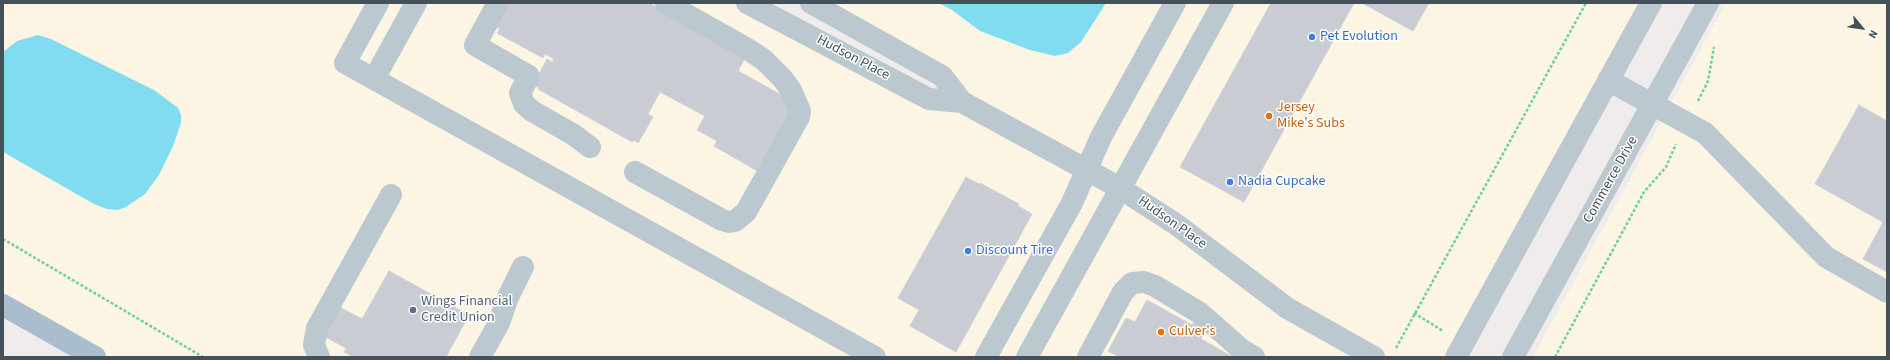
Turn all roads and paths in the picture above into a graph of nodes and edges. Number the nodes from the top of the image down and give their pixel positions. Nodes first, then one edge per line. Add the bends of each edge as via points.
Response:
1 (378, 3) edge
2 (416, 3) edge
3 (498, 3) edge
4 (666, 3) edge
5 (747, 3) edge
6 (811, 3) edge
7 (1175, 3) edge
8 (1223, 3) edge
9 (1586, 3) edge
10 (1651, 3) edge
11 (1708, 3) edge
12 (1716, 40) dead end
13 (374, 79) junction
14 (1608, 80) junction
15 (1708, 81) dead end
16 (962, 102) junction
17 (1653, 104) junction
18 (590, 146) dead end
19 (1666, 167) dead end
20 (1086, 169) junction
21 (635, 172) dead end
22 (1120, 188) junction
23 (391, 195) dead end
24 (3, 239) edge
25 (523, 268) dead end
26 (1887, 292) edge
27 (3, 305) edge
28 (1395, 351) dead end
29 (95, 357) edge
30 (203, 357) edge
31 (319, 357) edge
32 (480, 357) edge
33 (875, 357) edge
34 (986, 357) edge
35 (1027, 357) edge
36 (1088, 357) edge
37 (1254, 357) edge
38 (1374, 357) edge
39 (1456, 357) edge
40 (1513, 357) edge
41 (1555, 357) edge

1 - 13 street via 345,63
2 - 13 street
3 - 18 street via 475,45 529,76 520,93 524,104
4 - 21 street via 764,60 790,90 800,111 799,117 746,212 735,221 722,220
5 - 16 street, Hudson Place via 929,99
6 - 16 street, Hudson Place via 942,76
7 - 20 street via 1100,137
8 - 22 street
9 - 28 path
10 - 14 street
11 - 17 street, Commerce Drive
12 - 15 path
13 - 33 street
14 - 17 street
14 - 39 street
16 - 20 street, Hudson Place
17 - 26 street via 1705,133 1826,257
17 - 40 street, Commerce Drive
19 - 41 path via 1644,192
20 - 22 street, Hudson Place
20 - 34 street via 1072,202
22 - 35 street
22 - 38 street, Hudson Place via 1177,225 1287,308
23 - 31 street via 316,328 314,345
24 - 30 path
25 - 32 street via 510,292 499,323
27 - 29 main road
36 - 37 street via 1123,292 1132,283 1144,282 1200,314

